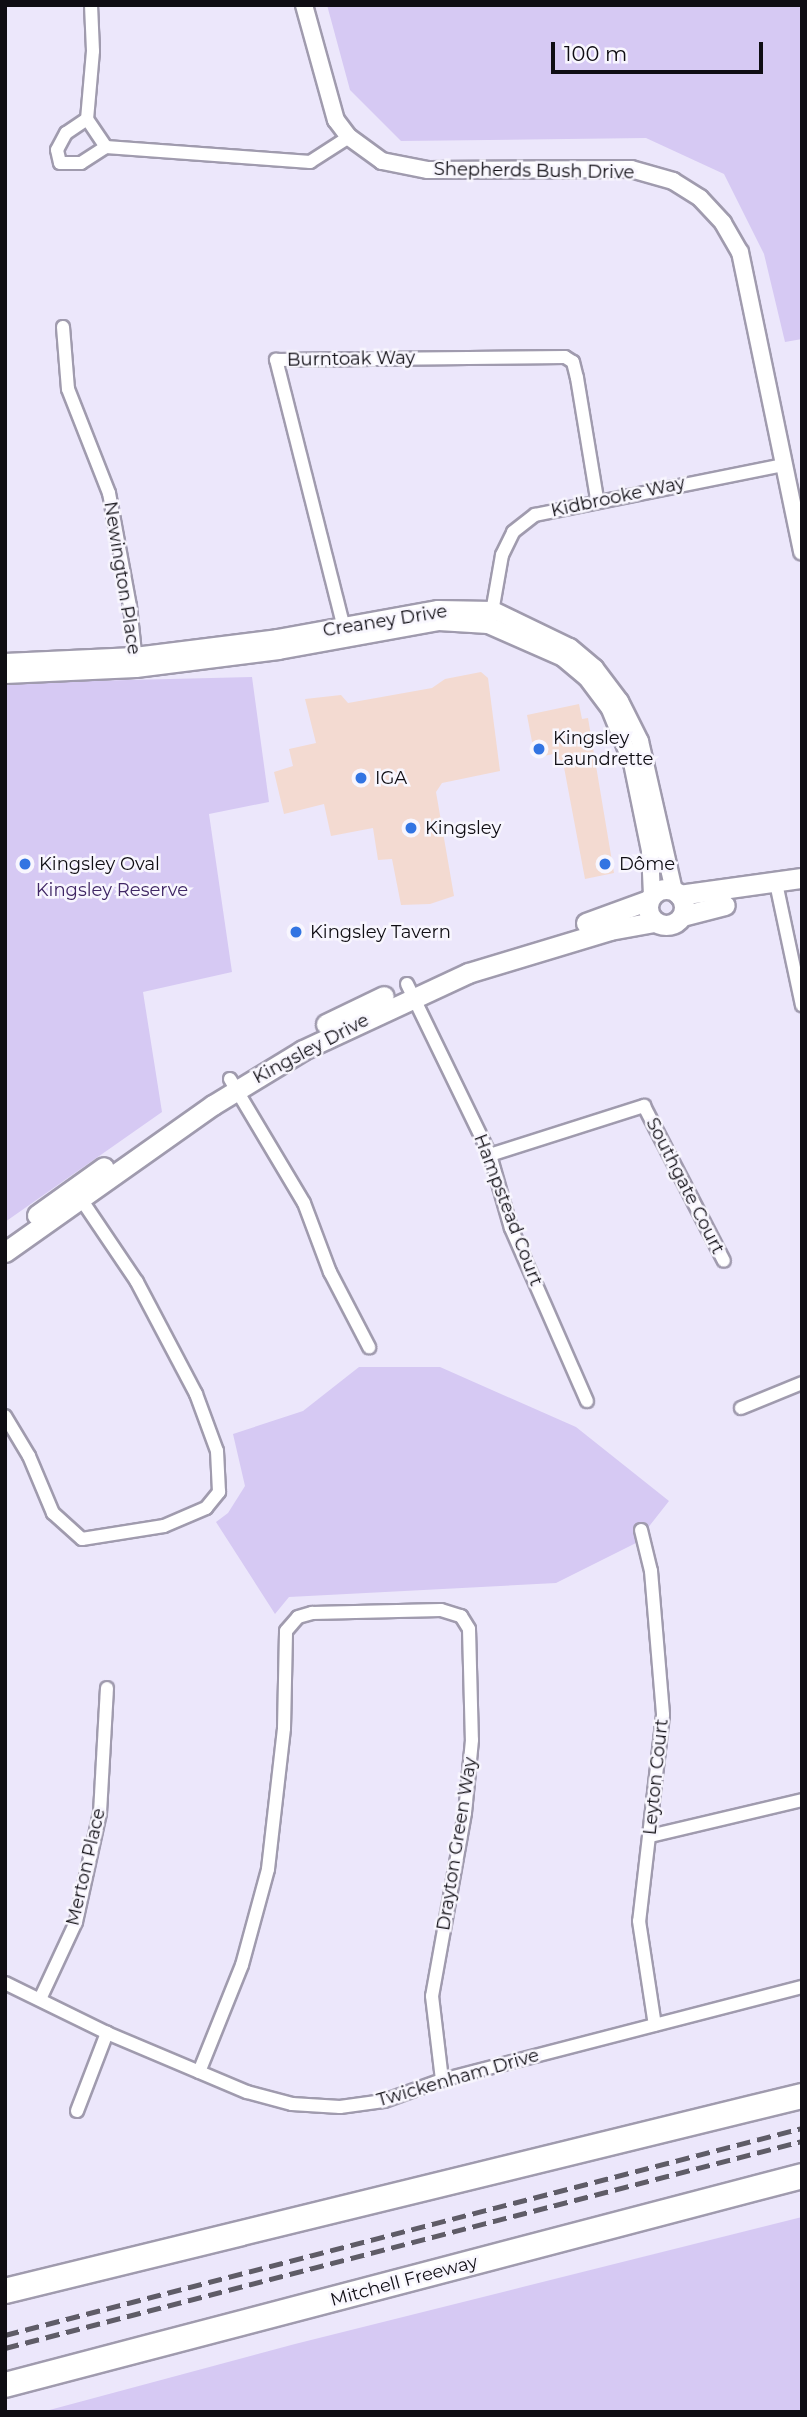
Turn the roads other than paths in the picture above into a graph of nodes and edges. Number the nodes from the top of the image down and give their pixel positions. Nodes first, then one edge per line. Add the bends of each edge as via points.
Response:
1 (91, 5) edge
2 (303, 5) edge
3 (87, 119) junction
4 (349, 137) junction
5 (106, 147) junction
6 (63, 327) dead end
7 (783, 465) junction
8 (597, 499) junction
9 (802, 552) edge
10 (491, 617) junction
11 (345, 633) junction
12 (5, 662) edge
13 (136, 663) junction
14 (5, 675) edge
15 (802, 878) edge
16 (778, 890) junction
17 (802, 891) edge
18 (677, 893) junction
19 (651, 898) junction
20 (682, 916) junction
21 (654, 922) junction
22 (410, 990) junction
23 (802, 1005) edge
24 (233, 1084) junction
25 (490, 1155) junction
26 (77, 1194) junction
27 (5, 1238) edge
28 (5, 1252) edge
29 (724, 1261) dead end
30 (369, 1347) dead end
31 (802, 1383) edge
32 (587, 1401) dead end
33 (741, 1408) dead end
34 (5, 1416) edge
35 (641, 1530) dead end
36 (107, 1688) dead end
37 (802, 1800) edge
38 (650, 1836) junction
39 (5, 1983) edge
40 (802, 1987) edge
41 (41, 1997) junction
42 (655, 2025) junction
43 (107, 2033) junction
44 (199, 2072) junction
45 (442, 2080) junction
46 (802, 2096) edge
47 (77, 2110) dead end
48 (802, 2176) edge
49 (5, 2291) edge
50 (5, 2385) edge

1 - 3 street via 93,51
2 - 4 street, Shepherds Bush Drive via 329,104
3 - 5 street
3 - 5 street via 66,133 57,150 60,163 80,163
4 - 5 street via 310,162
4 - 7 street, Shepherds Bush Drive via 398,167 631,169 673,181 700,198 740,251
6 - 13 street, Newington Place via 68,389 109,493
7 - 8 street, Kidbrooke Way
7 - 9 street, Shepherds Bush Drive
8 - 10 street, Kidbrooke Way via 535,515 513,532 502,555
8 - 11 street, Burntoak Way via 577,378 573,362 565,357 276,360
10 - 11 street, Creaney Drive via 438,609
10 - 18 street, Creaney Drive via 570,648 595,668 620,701 640,741
10 - 19 street, Creaney Drive via 563,659 586,677 609,708 632,763 650,851
11 - 13 street, Creaney Drive
12 - 13 street, Creaney Drive
13 - 14 street, Creaney Drive
15 - 16 main road
16 - 17 main road
16 - 18 main road
16 - 20 main road
16 - 23 street
18 - 19 main road via 662,889
18 - 20 main road
19 - 21 main road via 648,912
19 - 22 main road, Kingsley Drive via 515,943
20 - 21 main road via 670,925
21 - 22 main road, Kingsley Drive via 518,955
22 - 24 main road, Kingsley Drive via 298,1039
22 - 25 street, Hampstead Court
24 - 26 main road, Kingsley Drive
24 - 30 street via 304,1203 330,1272
25 - 29 street, Southgate Court via 644,1106
25 - 32 street, Hampstead Court via 512,1228
26 - 27 main road, Kingsley Drive
26 - 28 main road, Kingsley Drive
26 - 34 street via 137,1282 196,1394 217,1451 219,1492 206,1508 164,1526 82,1539 53,1513 29,1456
31 - 33 street
35 - 38 street, Leyton Court via 651,1571 663,1715
36 - 41 street, Merton Place via 100,1813 76,1922
37 - 38 street
38 - 42 street, Leyton Court via 640,1936
39 - 41 street, Twickenham Drive
40 - 42 street, Twickenham Drive
41 - 43 street, Twickenham Drive
42 - 45 street, Twickenham Drive
43 - 44 street, Twickenham Drive
43 - 47 street
44 - 45 street, Twickenham Drive via 258,2096 314,2106 384,2101
44 - 45 street, Drayton Green Way via 242,1965 268,1869 283,1740 286,1631 298,1617 312,1613 441,1609 461,1616 469,1629 472,1694 469,1786 432,1996
46 - 49 highway
48 - 50 highway, Mitchell Freeway

